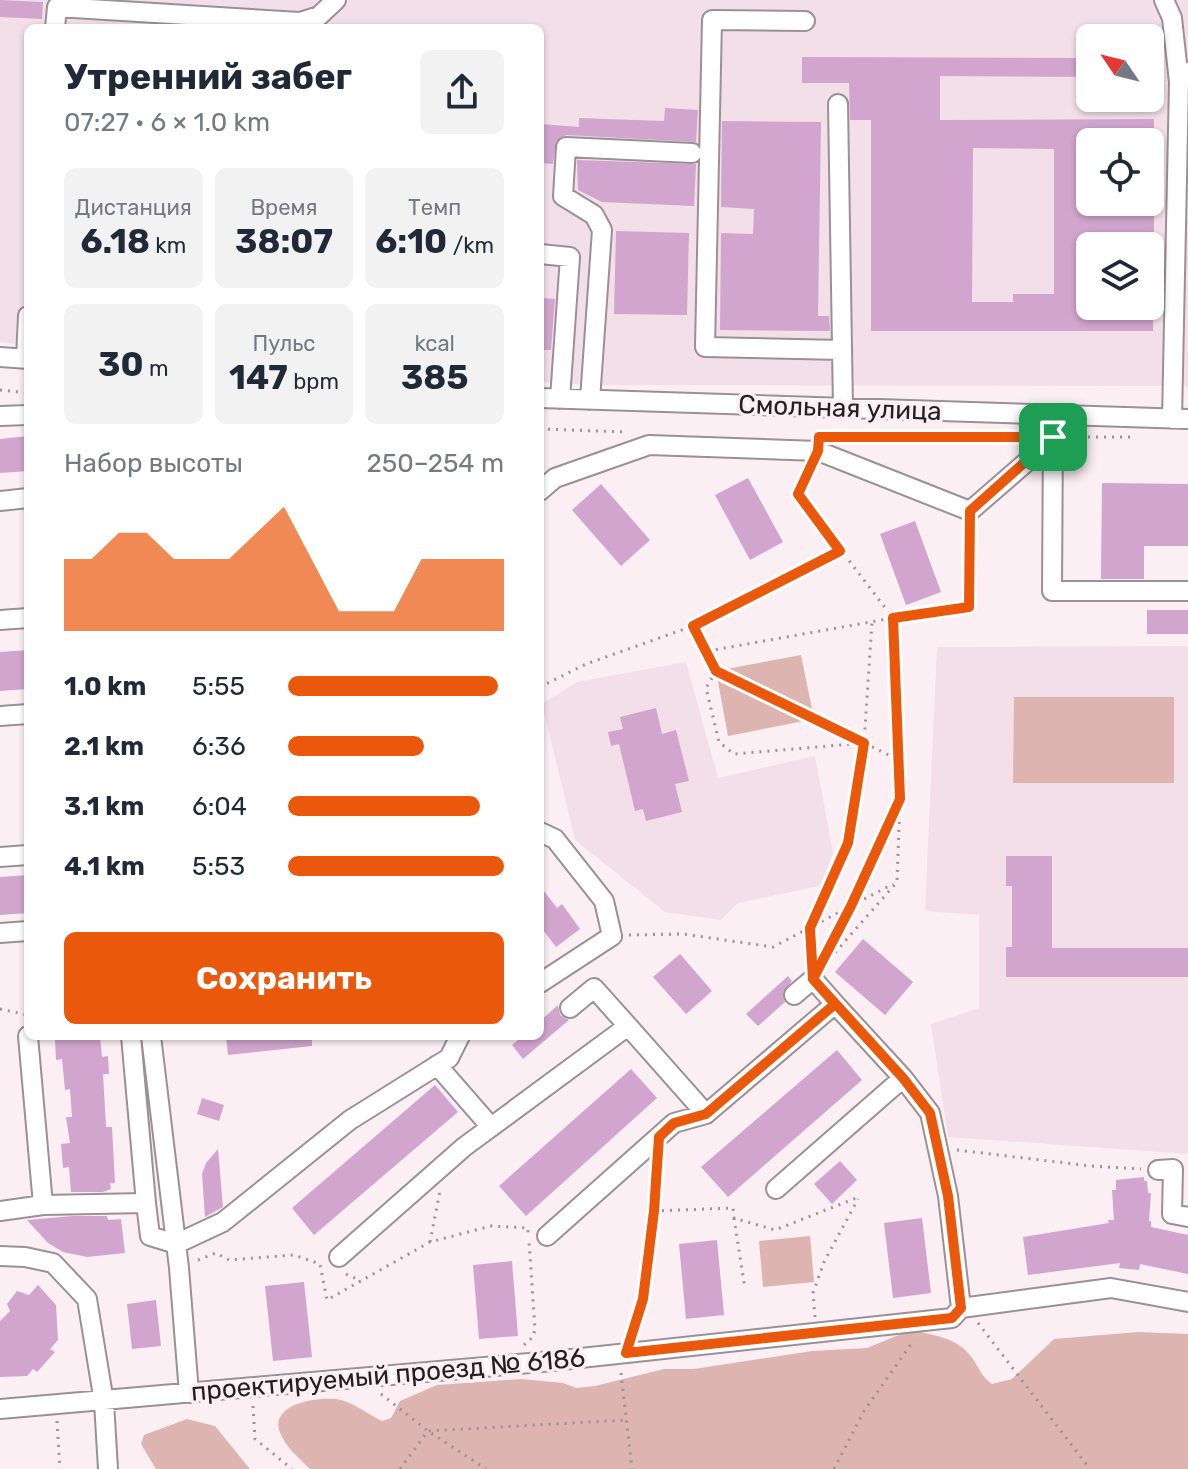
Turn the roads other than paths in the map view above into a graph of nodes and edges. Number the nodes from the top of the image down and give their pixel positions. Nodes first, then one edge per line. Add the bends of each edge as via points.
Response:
1 (336, 0) edge
2 (1164, 0) edge
3 (115, 6) edge
4 (805, 21) dead end
5 (55, 24) edge
6 (1184, 77) edge
7 (838, 104) dead end
8 (692, 153) dead end
9 (544, 254) edge
10 (842, 350) junction
11 (0, 357) edge
12 (24, 358) edge
13 (544, 398) edge
14 (560, 399) junction
15 (590, 400) junction
16 (843, 408) junction
17 (24, 415) edge
18 (0, 416) edge
19 (1053, 416) junction
20 (1180, 419) edge
21 (1053, 438) junction
22 (544, 488) edge
23 (24, 498) edge
24 (0, 501) edge
25 (1188, 591) edge
26 (24, 618) edge
27 (0, 620) edge
28 (24, 714) edge
29 (0, 716) edge
30 (544, 834) edge
31 (24, 855) edge
32 (0, 857) edge
33 (24, 931) edge
34 (0, 933) edge
35 (544, 980) edge
36 (794, 995) dead end
37 (835, 1004) junction
38 (570, 1008) dead end
39 (628, 1026) junction
40 (28, 1040) edge
41 (131, 1040) edge
42 (151, 1040) edge
43 (458, 1040) edge
44 (437, 1065) junction
45 (903, 1078) junction
46 (706, 1114) junction
47 (491, 1127) junction
48 (1158, 1170) road end
49 (776, 1189) dead end
50 (146, 1203) junction
51 (43, 1205) junction
52 (0, 1211) edge
53 (1188, 1217) edge
54 (547, 1236) dead end
55 (176, 1244) junction
56 (0, 1256) edge
57 (339, 1257) dead end
58 (1188, 1302) edge
59 (957, 1313) junction
60 (189, 1393) junction
61 (104, 1402) junction
62 (0, 1409) edge
63 (108, 1469) edge

1 - 3 street via 319,16 300,22
2 - 6 street
3 - 5 street via 57,7
4 - 10 street via 712,20 705,347
6 - 20 street
7 - 10 street
8 - 15 street via 566,147 563,196 594,215 602,230
9 - 14 street via 570,257
10 - 16 street
11 - 12 street
13 - 14 street, Смольная улица
14 - 15 street, Смольная улица
15 - 16 street, Смольная улица
16 - 19 street, Смольная улица
17 - 18 street
19 - 20 street, Смольная улица
19 - 21 street
21 - 22 street via 970,511 818,451 649,445 555,478
21 - 25 street via 1052,591
23 - 24 street
26 - 27 street
28 - 29 street
30 - 35 street via 555,839 604,901 612,936
31 - 32 street
33 - 34 street
36 - 37 street via 813,979
37 - 45 street
37 - 46 street
38 - 39 street via 594,988
39 - 46 street
39 - 47 street
40 - 51 street
41 - 50 street
42 - 55 street
43 - 44 street via 449,1058
44 - 47 street
44 - 55 street via 350,1120 223,1222
45 - 49 street
45 - 59 street via 930,1113 948,1196
46 - 54 street via 674,1123
47 - 57 street
48 - 53 street via 1173,1169 1172,1214
50 - 51 street
50 - 55 street via 150,1236
51 - 52 street
55 - 60 street
56 - 61 street via 53,1263 87,1299
58 - 59 street, проектируемый проезд № 6186 via 1111,1288
59 - 60 street, проектируемый проезд № 6186 via 817,1333
60 - 61 street, проектируемый проезд № 6186
61 - 62 street, проектируемый проезд № 6186
61 - 63 street

